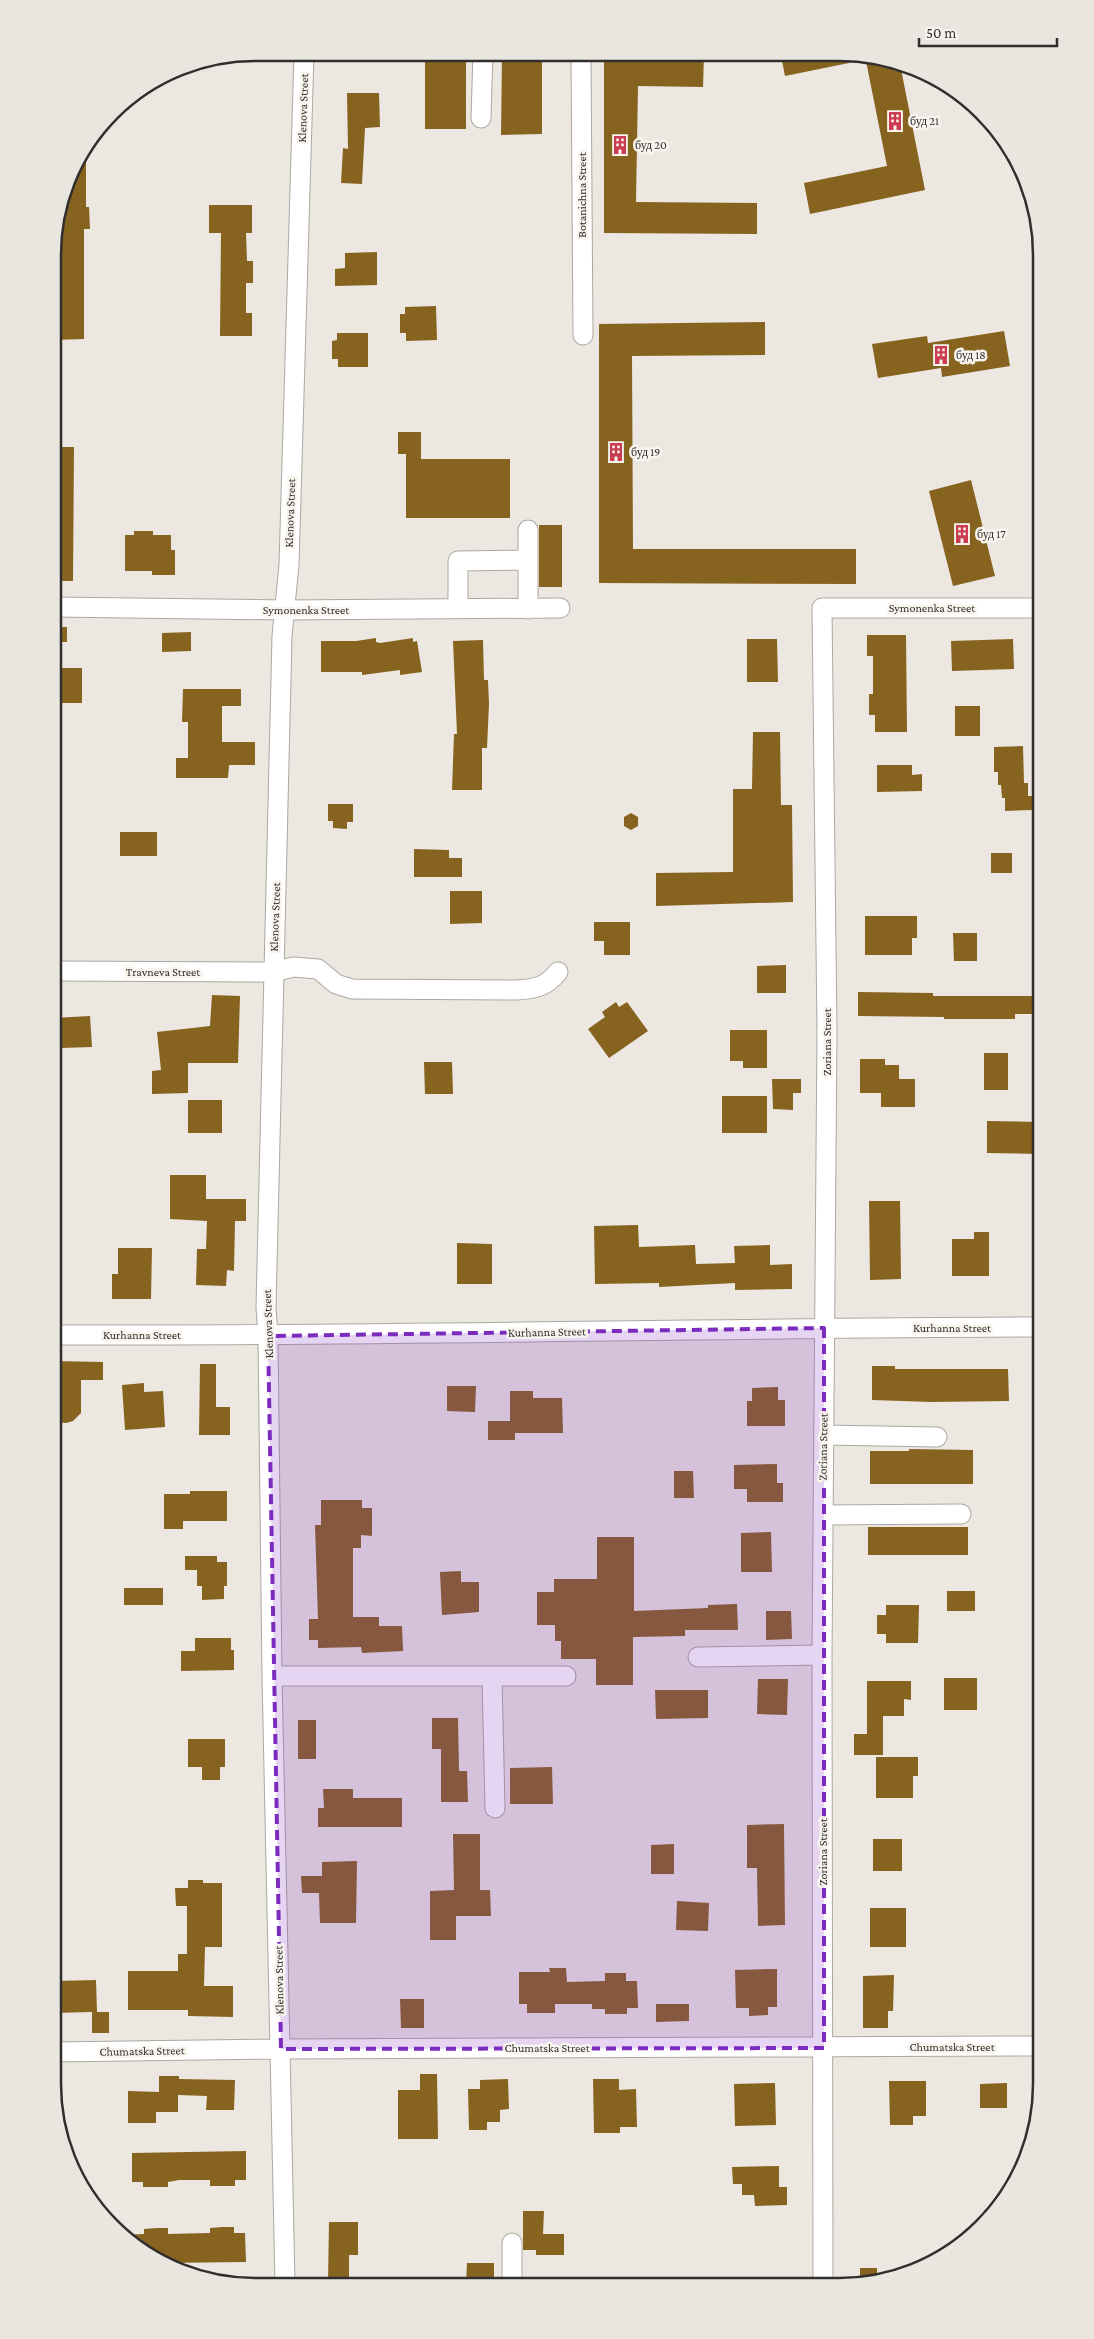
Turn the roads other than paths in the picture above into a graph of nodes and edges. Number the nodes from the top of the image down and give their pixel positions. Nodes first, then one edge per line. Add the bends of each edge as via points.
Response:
1 (304, 61) edge
2 (483, 61) edge
3 (581, 61) edge
4 (481, 118) dead end
5 (583, 335) dead end
6 (528, 530) dead end
7 (528, 560) junction
8 (61, 607) edge
9 (560, 608) dead end
10 (822, 608) joint
11 (1033, 608) edge
12 (458, 609) junction
13 (528, 609) junction
14 (285, 610) junction
15 (61, 971) edge
16 (274, 972) junction
17 (558, 972) dead end
18 (1033, 1327) edge
19 (824, 1328) junction
20 (61, 1335) edge
21 (268, 1336) junction
22 (824, 1436) junction
23 (937, 1437) dead end
24 (961, 1514) dead end
25 (823, 1515) junction
26 (822, 1656) junction
27 (698, 1657) dead end
28 (272, 1676) junction
29 (492, 1676) junction
30 (566, 1676) dead end
31 (495, 1808) dead end
32 (1033, 2046) edge
33 (824, 2048) junction
34 (281, 2049) junction
35 (61, 2052) edge
36 (512, 2243) dead end
37 (285, 2278) edge
38 (512, 2278) edge
39 (823, 2278) edge

1 - 14 street, Klenova Street
2 - 4 street
3 - 5 street, Botanichna Street
6 - 7 street
7 - 12 street via 458,561
7 - 13 street
8 - 14 street, Symonenka Street
9 - 13 street, Symonenka Street
10 - 11 street, Symonenka Street
10 - 19 street, Zoriana Street via 827,1031
12 - 13 street, Symonenka Street
12 - 14 street, Symonenka Street
14 - 16 street, Klenova Street
15 - 16 street, Travneva Street
16 - 17 street, Klenova Street via 293,968 318,970 336,984 352,989 516,990 535,989 548,984
16 - 21 street, Klenova Street
18 - 19 street, Kurhanna Street
19 - 21 street, Kurhanna Street
19 - 22 street, Zoriana Street
20 - 21 street, Kurhanna Street
21 - 28 street, Klenova Street
22 - 23 street
22 - 25 street, Zoriana Street
24 - 25 street
25 - 26 street, Zoriana Street
26 - 27 street
26 - 33 street, Zoriana Street
28 - 29 street
28 - 34 street, Klenova Street
29 - 30 street
29 - 31 street
32 - 33 street, Chumatska Street
33 - 34 street, Chumatska Street
33 - 39 street, Zoriana Street
34 - 35 street, Chumatska Street
34 - 37 street, Klenova Street
36 - 38 street

